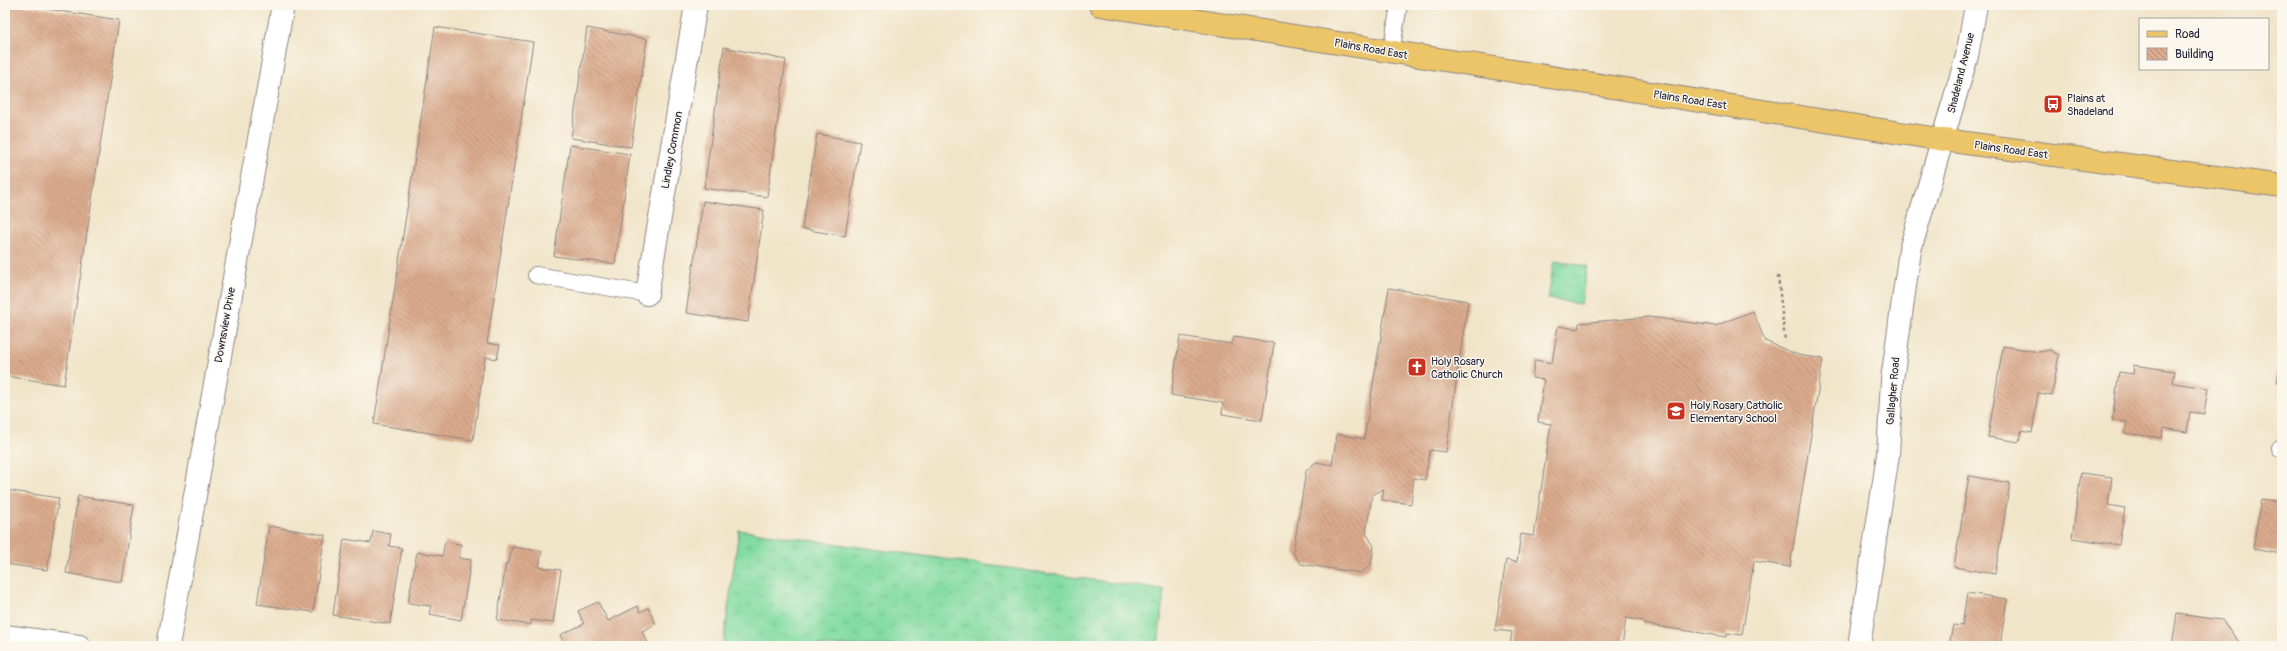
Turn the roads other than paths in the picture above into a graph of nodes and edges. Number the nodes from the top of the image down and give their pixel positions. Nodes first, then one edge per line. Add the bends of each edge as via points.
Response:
1 (283, 5) edge
2 (696, 5) edge
3 (1100, 5) edge
4 (1399, 5) edge
5 (1976, 5) edge
6 (1391, 53) junction
7 (1944, 140) junction
8 (2282, 186) edge
9 (536, 275) dead end
10 (647, 294) joint
11 (5, 636) edge
12 (78, 646) edge
13 (168, 646) edge
14 (1859, 646) edge

1 - 13 street, Downsview Drive
2 - 10 street, Lindley Common
3 - 6 main road, Plains Road East
4 - 6 lane
5 - 7 street, Shadeland Avenue via 1967,56
6 - 7 main road, Plains Road East
7 - 8 main road, Plains Road East
7 - 14 street, Gallagher Road via 1910,250 1892,380 1888,454
9 - 10 lane
11 - 12 street

